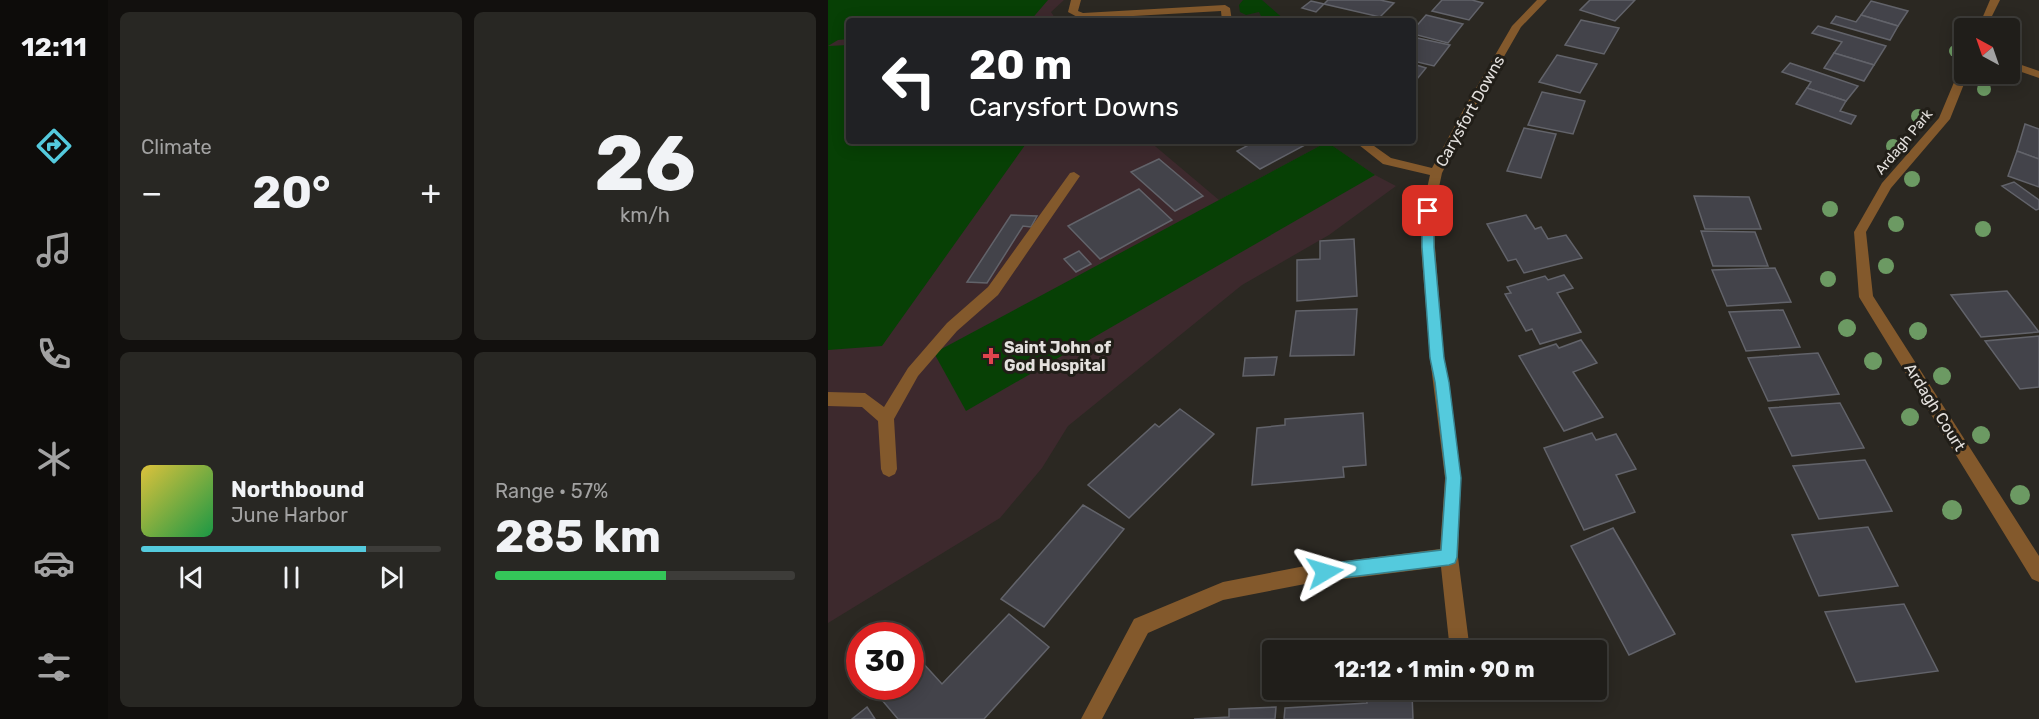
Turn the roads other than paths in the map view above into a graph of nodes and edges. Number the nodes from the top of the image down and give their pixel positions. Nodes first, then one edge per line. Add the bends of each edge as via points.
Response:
1 (1076, 0) edge
2 (1542, 0) edge
3 (1995, 0) edge
4 (1227, 18) edge
5 (1987, 18) edge
6 (2020, 68) edge
7 (2039, 75) edge
8 (1959, 84) edge
9 (1364, 144) edge
10 (1436, 173) junction
11 (1074, 176) dead end
12 (1860, 232) joint
13 (828, 399) edge
14 (886, 417) junction
15 (889, 469) dead end
16 (1449, 557) junction
17 (2039, 573) edge
18 (1459, 640) edge
19 (1091, 719) edge

1 - 4 street via 1074,12 1082,16 1225,8
2 - 10 street, Carysfort Downs via 1517,26
3 - 5 street
6 - 7 street
8 - 12 street, Ardagh Park via 1944,120 1886,186
9 - 10 street via 1387,161
10 - 16 street, Carysfort Downs via 1428,211 1428,247 1453,478
11 - 14 street via 993,291 952,327 913,372
12 - 17 street, Ardagh Court via 1866,297
13 - 14 street via 865,400
14 - 15 street
16 - 18 street, Carysfort Downs
16 - 19 street via 1305,575 1223,591 1141,626

